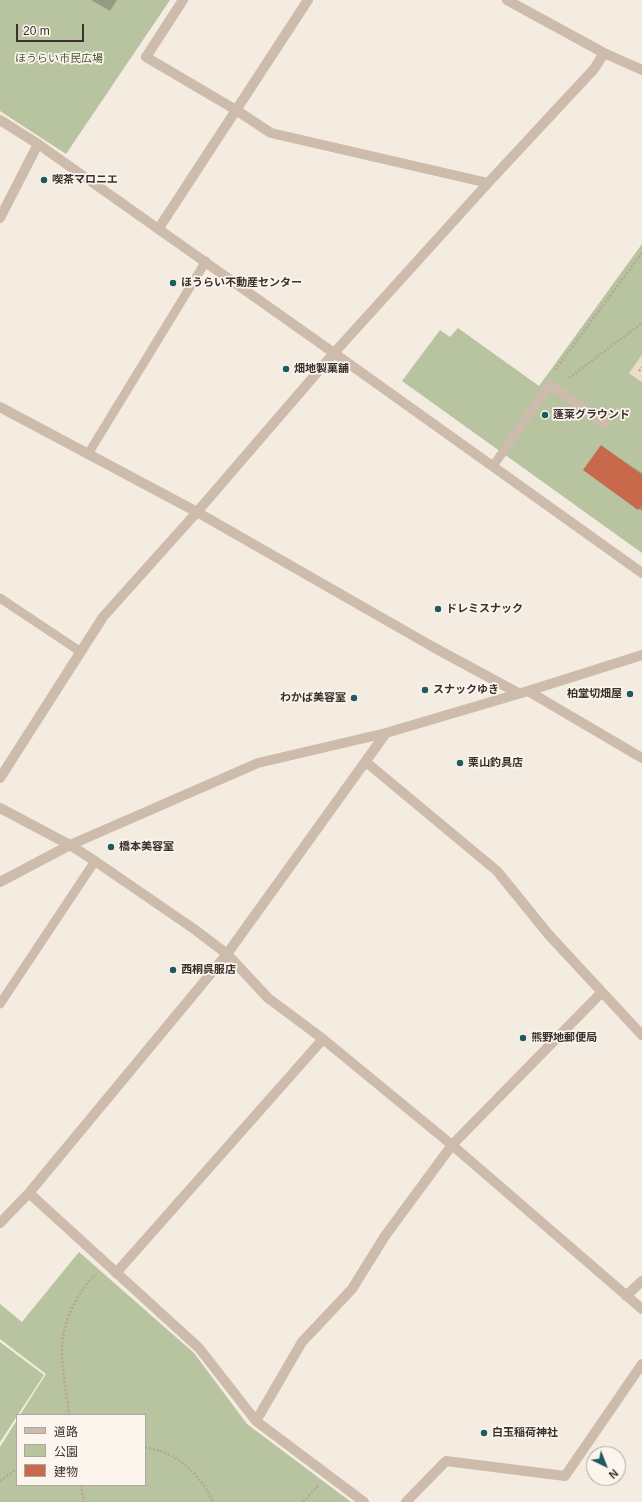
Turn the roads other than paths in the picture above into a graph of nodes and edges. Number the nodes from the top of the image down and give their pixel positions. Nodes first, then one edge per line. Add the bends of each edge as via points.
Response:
1 (183, 0) edge
2 (308, 0) edge
3 (509, 0) edge
4 (604, 53) junction
5 (642, 70) edge
6 (236, 110) junction
7 (0, 120) edge
8 (38, 144) junction
9 (488, 182) junction
10 (0, 218) edge
11 (159, 228) junction
12 (206, 261) junction
13 (334, 353) junction
14 (0, 407) edge
15 (605, 424) dead end
16 (88, 454) junction
17 (493, 466) junction
18 (197, 512) junction
19 (642, 573) edge
20 (0, 598) edge
21 (81, 652) junction
22 (642, 655) edge
23 (523, 692) junction
24 (386, 733) junction
25 (642, 758) edge
26 (366, 762) junction
27 (0, 778) edge
28 (0, 808) edge
29 (70, 845) junction
30 (95, 861) junction
31 (0, 882) edge
32 (227, 954) junction
33 (602, 992) junction
34 (0, 1004) edge
35 (642, 1035) edge
36 (323, 1039) junction
37 (452, 1145) junction
38 (29, 1193) junction
39 (0, 1223) edge
40 (116, 1273) junction
41 (642, 1282) edge
42 (626, 1296) junction
43 (642, 1309) edge
44 (642, 1364) edge
45 (256, 1421) junction
46 (364, 1502) edge
47 (406, 1502) edge

1 - 6 street via 146,57
2 - 6 street
3 - 4 street
4 - 5 street
4 - 9 street via 594,69
6 - 9 street via 271,133
6 - 11 street
7 - 8 street
8 - 10 street
8 - 11 street
9 - 13 street
11 - 12 street
12 - 13 street
12 - 16 lane
13 - 17 street
13 - 18 street
14 - 16 street
15 - 17 lane via 553,386
16 - 18 street
17 - 19 street
18 - 21 street via 103,617
18 - 23 street via 433,647
20 - 21 lane
21 - 27 street
22 - 23 street
23 - 24 street
23 - 25 street
24 - 26 street
24 - 29 street via 258,763
26 - 32 street
26 - 33 street via 498,871 549,935
28 - 29 street
29 - 30 street
29 - 31 street
30 - 32 street
30 - 34 lane
32 - 36 street via 268,998
32 - 38 street
33 - 35 street
33 - 37 street
36 - 37 street
36 - 40 street
37 - 42 street
37 - 45 street via 385,1236 352,1290 302,1342
38 - 39 street
38 - 40 street
40 - 45 street via 199,1348
41 - 42 street
42 - 43 street
44 - 47 street via 566,1476 446,1461
45 - 46 street

